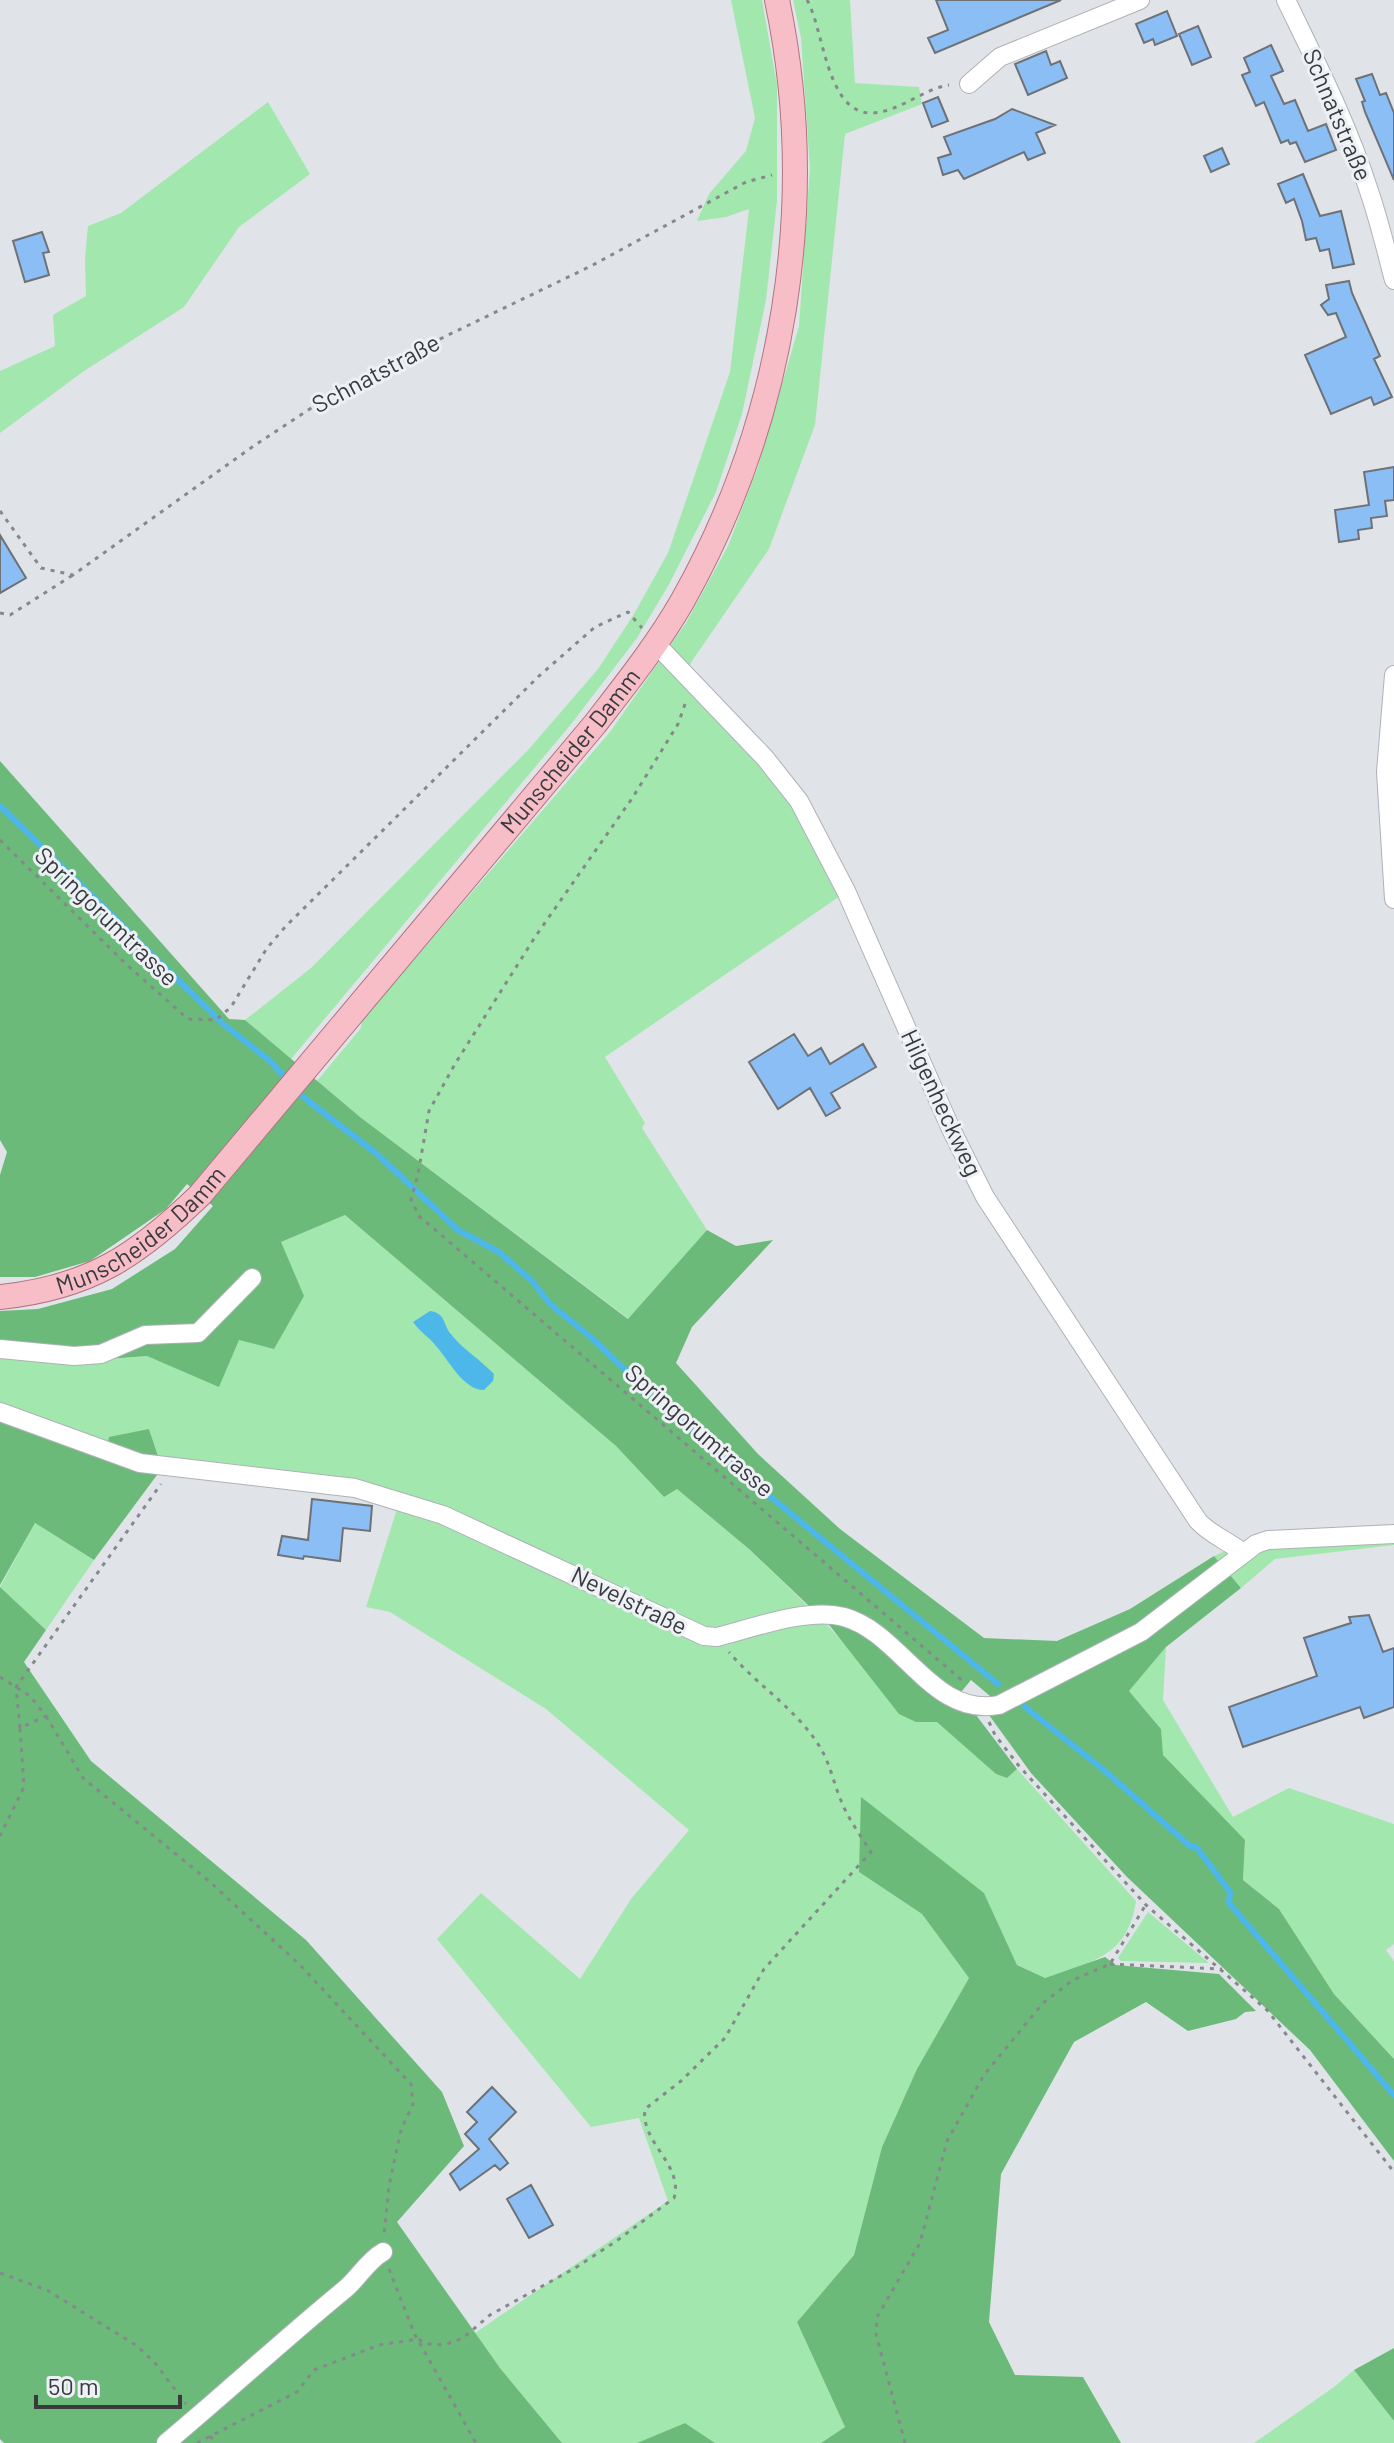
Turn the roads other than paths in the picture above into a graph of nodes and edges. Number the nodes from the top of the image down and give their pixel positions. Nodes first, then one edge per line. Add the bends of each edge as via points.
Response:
1 (777, 0) edge
2 (1140, 0) edge
3 (1286, 0) edge
4 (969, 84) road end
5 (1394, 280) edge
6 (656, 644) junction
7 (1394, 675) edge
8 (1394, 899) edge
9 (252, 1278) dead end
10 (0, 1297) edge
11 (0, 1349) edge
12 (0, 1412) edge
13 (1394, 1534) edge
14 (1242, 1552) junction
15 (383, 2252) road end
16 (166, 2443) edge

1 - 6 main road, Munscheider Damm via 792,94 795,168 783,321 743,470 715,538
2 - 4 street via 1000,57
3 - 5 street, Schnatstraße via 1354,149
6 - 10 main road, Munscheider Damm via 595,724 200,1195 138,1250 91,1277
6 - 14 street, Hilgenheckweg via 799,801 822,840 985,1197 1198,1521
7 - 8 street via 1386,772
9 - 11 street via 198,1333 145,1335 101,1354
12 - 14 street, Nevelstraße via 140,1463 355,1488 429,1510 697,1633 717,1637 809,1615 845,1617 871,1630 954,1700 982,1707 999,1705 1141,1632
13 - 14 street via 1268,1540
15 - 16 street

